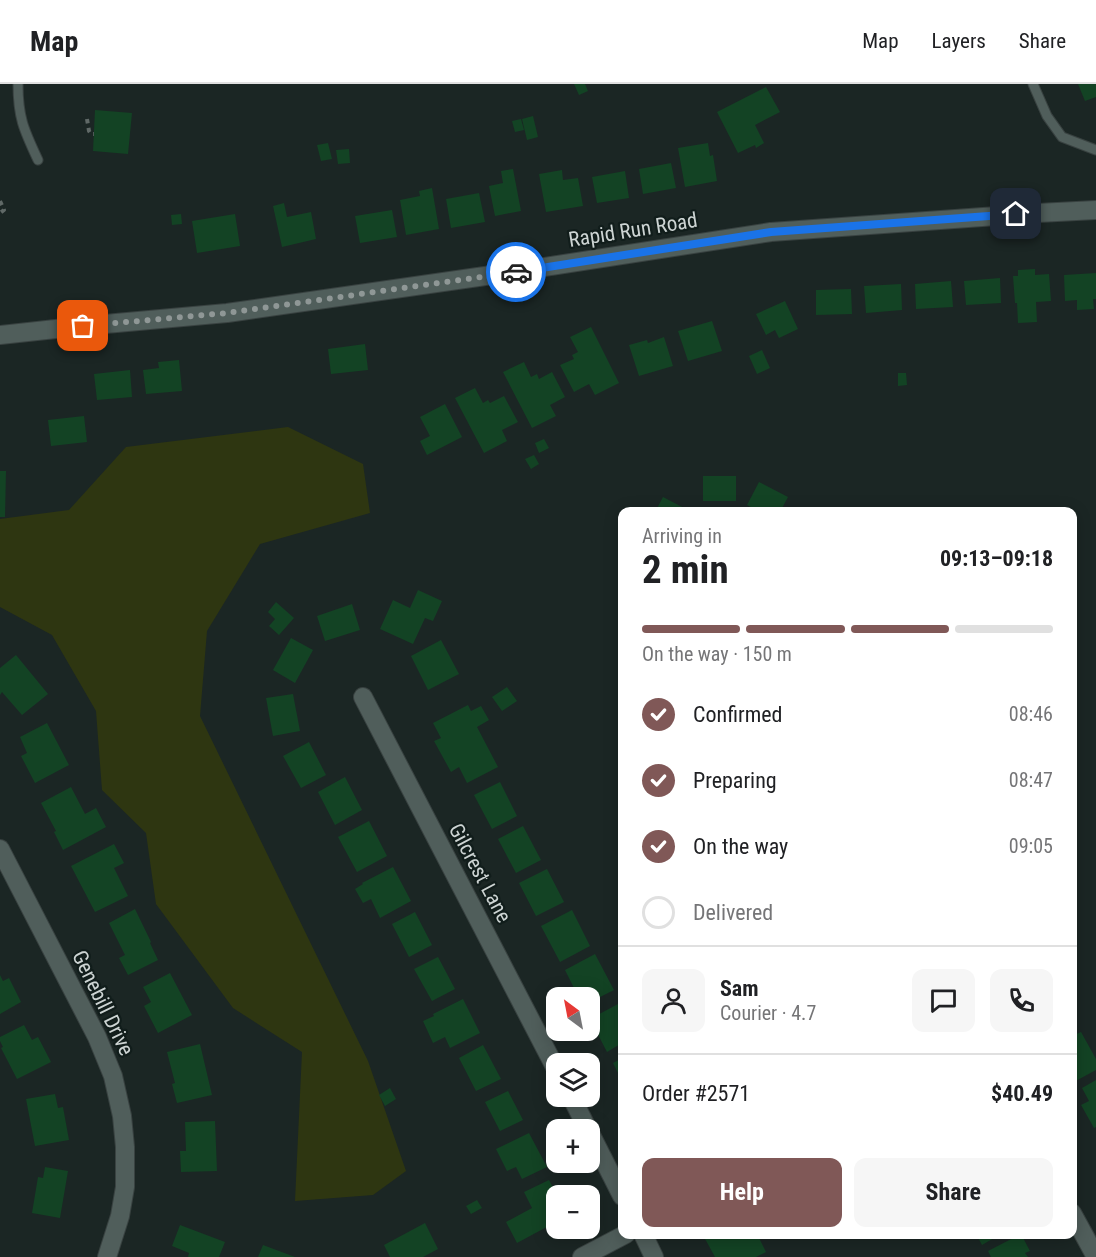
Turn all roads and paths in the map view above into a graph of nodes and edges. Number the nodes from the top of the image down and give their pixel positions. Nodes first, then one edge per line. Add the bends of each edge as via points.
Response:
1 (18, 84) edge
2 (1033, 84) edge
3 (87, 119) dead end
4 (94, 134) dead end
5 (1096, 150) edge
6 (38, 160) dead end
7 (0, 201) edge
8 (1096, 210) edge
9 (0, 213) edge
10 (0, 335) edge
11 (363, 697) dead end
12 (0, 849) edge
13 (548, 1053) edge
14 (600, 1153) edge
15 (618, 1188) edge
16 (1077, 1222) edge
17 (618, 1238) edge
18 (645, 1239) edge
19 (107, 1257) edge
20 (582, 1257) edge
21 (654, 1257) edge
22 (1096, 1257) edge

1 - 6 lane via 20,117
2 - 5 lane via 1047,116 1062,137
3 - 4 path via 89,131
7 - 9 path via 4,210
8 - 10 street, Rapid Run Road via 771,232 227,313
11 - 13 street, Gilcrest Lane
12 - 19 street, Genebill Drive via 97,1037 112,1076 122,1116 126,1187
14 - 15 street
16 - 22 street
17 - 20 street
18 - 21 street

